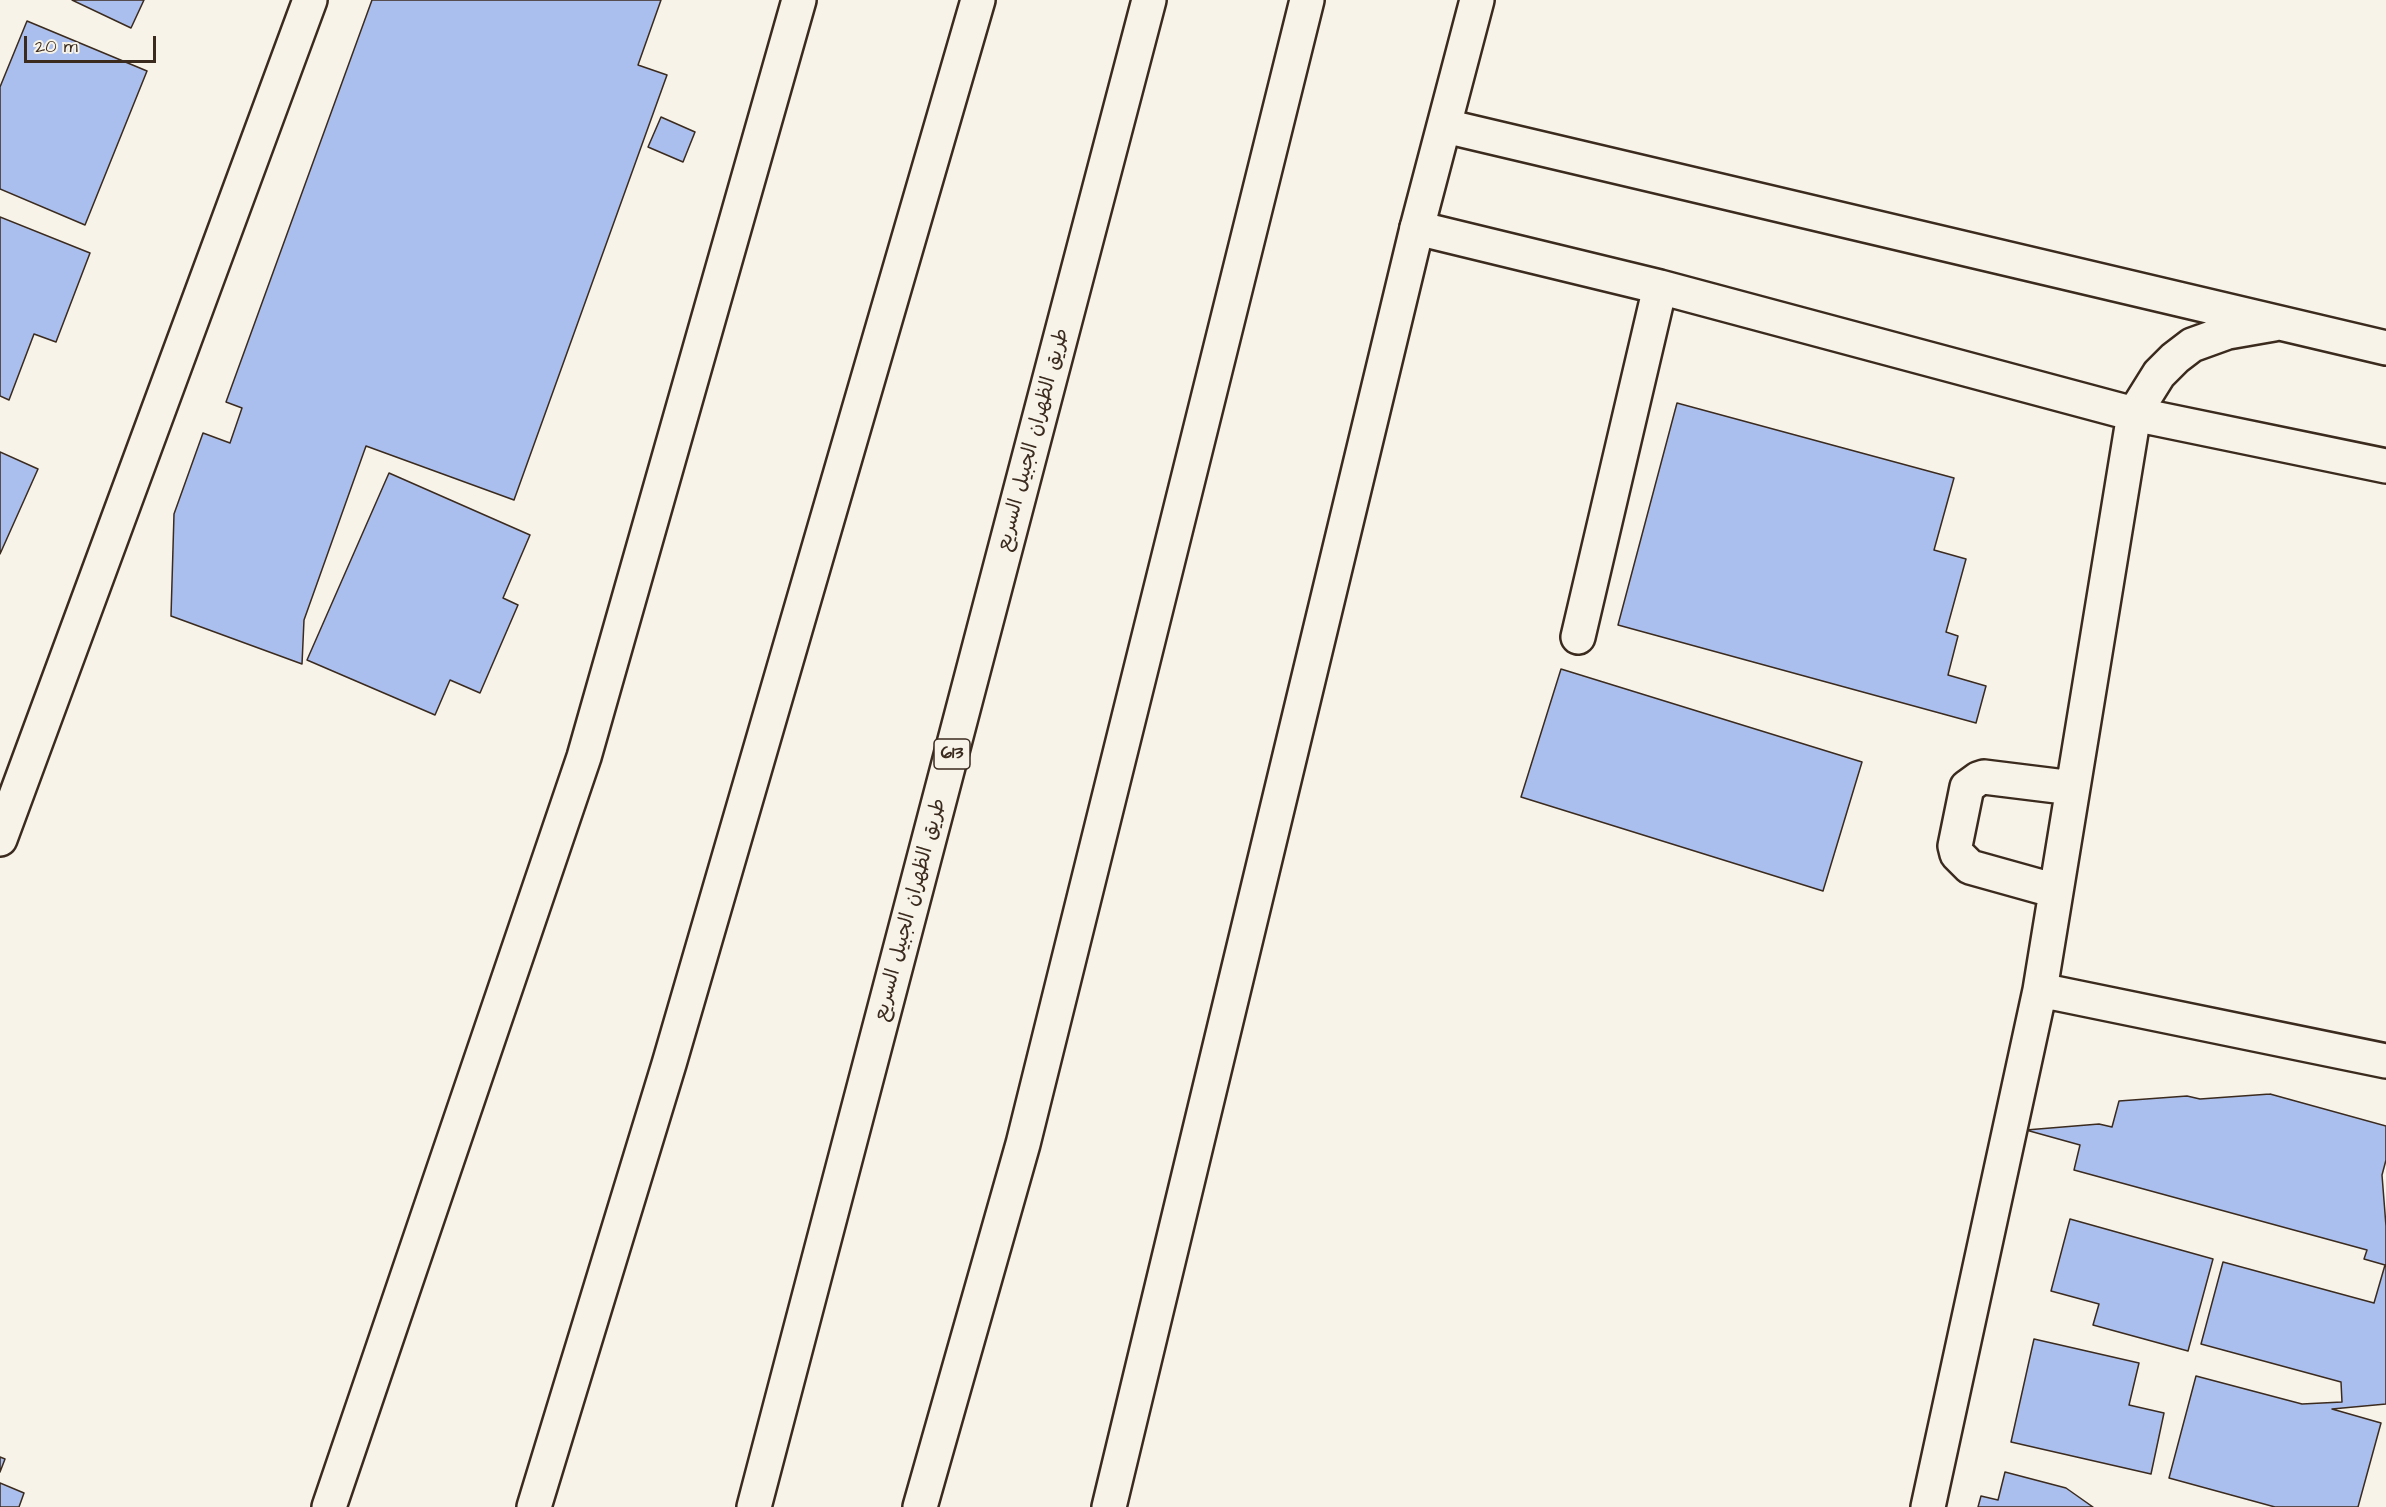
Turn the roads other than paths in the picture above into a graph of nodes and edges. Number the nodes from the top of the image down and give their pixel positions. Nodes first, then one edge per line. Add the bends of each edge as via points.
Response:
1 (310, 0) edge
2 (799, 0) edge
3 (978, 0) edge
4 (1149, 0) edge
5 (1307, 0) edge
6 (1328, 0) edge
7 (1477, 0) edge
8 (1444, 126) junction
9 (1256, 200) junction
10 (1417, 228) junction
11 (1660, 287) junction
12 (2274, 324) junction
13 (2386, 348) edge
14 (2134, 414) junction
15 (2386, 466) edge
16 (1578, 638) dead end
17 (2073, 788) junction
18 (0, 839) edge
19 (2056, 891) junction
20 (2040, 990) junction
21 (2386, 1061) edge
22 (794, 1357) junction
23 (328, 1507) edge
24 (534, 1507) edge
25 (740, 1507) edge
26 (754, 1507) edge
27 (920, 1507) edge
28 (1109, 1507) edge
29 (1928, 1507) edge

1 - 18 main road
2 - 23 main road via 584,757
3 - 24 main road via 669,1064
4 - 22 main road, طريق الظهران الجبيل السريع / 613
5 - 9 main road
6 - 9 main road
7 - 8 main road
8 - 10 main road
8 - 12 main road
9 - 27 main road via 1023,1144
10 - 11 main road
10 - 28 main road
11 - 14 main road
11 - 16 main road
12 - 13 main road
12 - 14 main road via 2228,332 2193,345 2159,375
14 - 15 main road
14 - 17 main road
17 - 19 main road
17 - 19 main road via 1978,779 1967,787 1955,846 1957,854 1970,867
19 - 20 main road
20 - 21 main road
20 - 29 main road
22 - 25 main road
22 - 26 main road, طريق الظهران الجبيل السريع / 613

